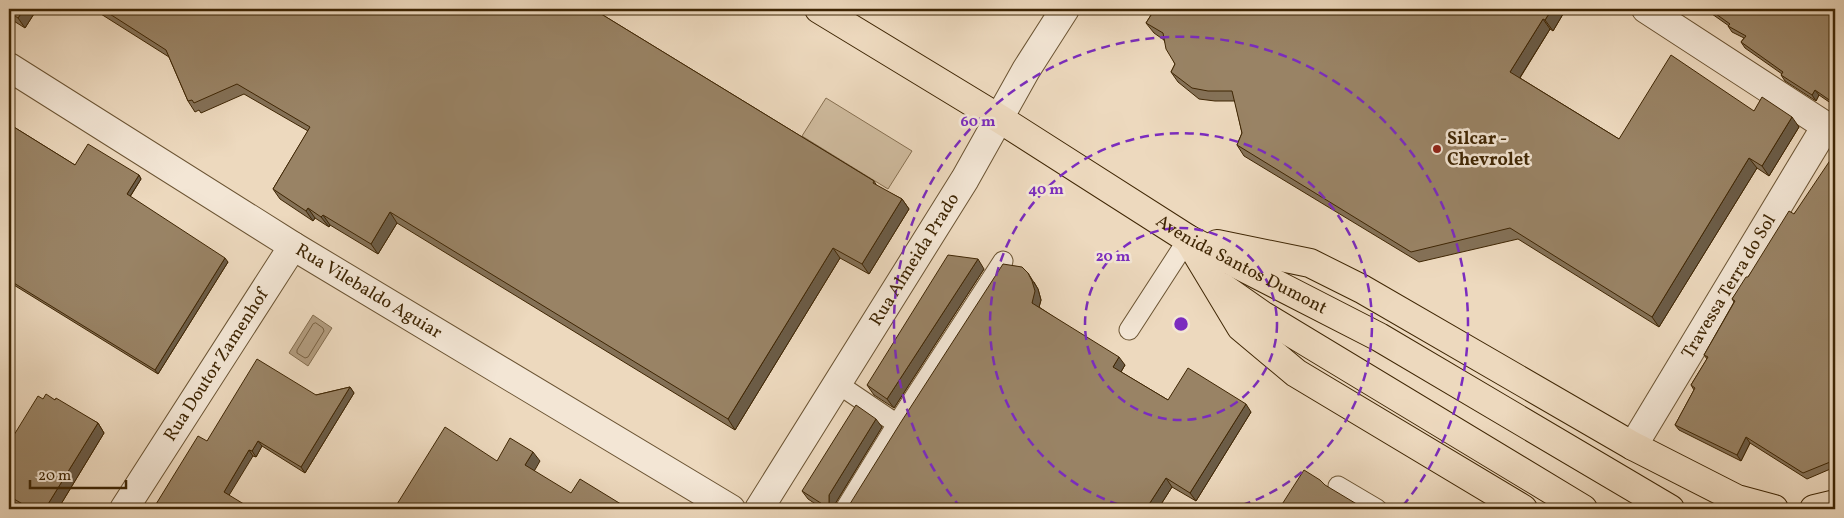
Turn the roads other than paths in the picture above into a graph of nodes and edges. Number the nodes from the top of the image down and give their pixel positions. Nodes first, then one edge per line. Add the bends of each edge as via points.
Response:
1 (820, 9) edge
2 (1065, 9) edge
3 (1646, 9) edge
4 (9, 67) edge
5 (1000, 119) junction
6 (1831, 129) edge
7 (1188, 239) junction
8 (293, 246) junction
9 (1004, 262) edge
10 (1212, 280) junction
11 (1129, 330) dead end
12 (838, 384) junction
13 (897, 424) junction
14 (1632, 446) junction
15 (1338, 486) dead end
16 (1835, 504) edge
17 (124, 509) edge
18 (731, 509) edge
19 (760, 509) edge
20 (845, 509) edge
21 (1377, 509) edge
22 (1523, 509) edge
23 (1582, 509) edge
24 (1670, 509) edge
25 (1774, 509) edge
26 (1814, 509) edge

1 - 5 main road, Avenida Santos Dumont
2 - 5 street, Rua Almeida Prado via 1026,70
3 - 6 street
4 - 8 street, Rua Vilebaldo Aguiar
5 - 7 main road, Avenida Santos Dumont
5 - 12 street, Rua Almeida Prado
6 - 14 street, Travessa Terra do Sol
7 - 10 main road
7 - 11 lane
7 - 14 main road via 1310,263 1362,289
7 - 24 main road, Avenida Santos Dumont via 1379,337
8 - 17 street, Rua Doutor Zamenhof
8 - 18 street, Rua Vilebaldo Aguiar
9 - 13 lane
10 - 22 main road via 1242,327 1296,373
10 - 23 main road via 1262,315
12 - 13 lane
12 - 19 street, Rua Almeida Prado
13 - 20 lane
14 - 25 main road via 1737,499
15 - 21 lane
16 - 26 main road

